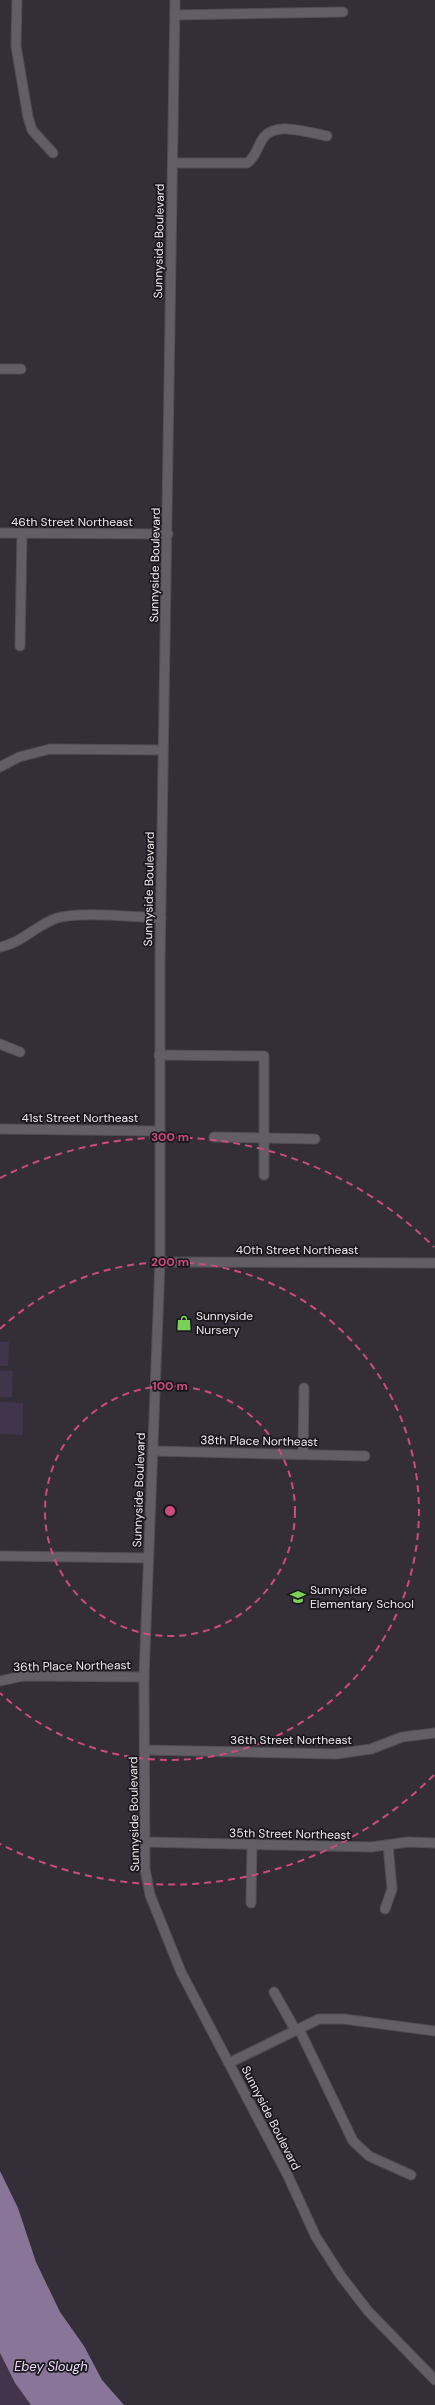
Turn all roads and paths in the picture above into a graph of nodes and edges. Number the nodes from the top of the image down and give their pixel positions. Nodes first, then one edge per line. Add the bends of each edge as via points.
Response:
1 (17, 0) edge
2 (175, 0) edge
3 (343, 12) dead end
4 (175, 15) junction
5 (327, 136) dead end
6 (53, 153) dead end
7 (172, 163) junction
8 (0, 369) edge
9 (21, 369) dead end
10 (0, 533) edge
11 (22, 533) junction
12 (168, 534) junction
13 (20, 646) dead end
14 (163, 750) junction
15 (0, 767) edge
16 (161, 918) junction
17 (0, 947) edge
18 (0, 1044) edge
19 (20, 1052) dead end
20 (159, 1056) junction
21 (0, 1130) edge
22 (159, 1131) junction
23 (214, 1137) dead end
24 (264, 1138) junction
25 (316, 1139) dead end
26 (264, 1175) dead end
27 (160, 1262) junction
28 (435, 1263) edge
29 (304, 1388) dead end
30 (153, 1451) junction
31 (304, 1454) junction
32 (365, 1456) dead end
33 (0, 1556) edge
34 (148, 1558) junction
35 (144, 1677) junction
36 (0, 1681) edge
37 (435, 1733) edge
38 (145, 1750) junction
39 (144, 1842) junction
40 (435, 1843) edge
41 (252, 1845) junction
42 (388, 1845) junction
43 (250, 1903) dead end
44 (385, 1909) dead end
45 (274, 1992) dead end
46 (297, 2030) junction
47 (435, 2032) edge
48 (229, 2063) junction
49 (411, 2174) dead end
50 (435, 2380) edge

1 - 6 street via 16,46 28,117 32,130
2 - 4 street, Sunnyside Boulevard
3 - 4 street
4 - 7 street, Sunnyside Boulevard
5 - 7 street via 279,129 265,137 253,159 247,163
7 - 12 street, Sunnyside Boulevard
8 - 9 street
10 - 11 street, 46th Street Northeast
11 - 12 street, 46th Street Northeast
11 - 13 street
12 - 14 street, Sunnyside Boulevard
14 - 15 street via 50,749 19,757
14 - 16 street, Sunnyside Boulevard
16 - 17 street via 70,916 41,925 12,945
16 - 20 street, Sunnyside Boulevard
18 - 19 street
20 - 22 street, Sunnyside Boulevard
20 - 24 street via 264,1056
21 - 22 street, 41st Street Northeast
22 - 27 street, Sunnyside Boulevard
23 - 24 street
24 - 25 street
24 - 26 street
27 - 28 street, 40th Street Northeast
27 - 30 street, Sunnyside Boulevard
29 - 31 street
30 - 31 street, 38th Place Northeast
30 - 34 street, Sunnyside Boulevard
31 - 32 street, 38th Place Northeast
33 - 34 street
34 - 35 street, Sunnyside Boulevard
35 - 36 street, 36th Place Northeast via 23,1676
35 - 38 street, Sunnyside Boulevard
37 - 38 street, 36th Street Northeast via 416,1734 371,1749 336,1754
38 - 39 street, Sunnyside Boulevard
39 - 41 street, 35th Street Northeast
39 - 48 street, Sunnyside Boulevard via 145,1869 150,1895 167,1942
40 - 42 street, 35th Street Northeast via 408,1842
41 - 42 street, 35th Street Northeast
41 - 43 street
42 - 44 street via 392,1889
45 - 46 street
46 - 47 street via 319,2019 344,2019
46 - 48 street
46 - 49 street via 353,2141 369,2156
48 - 50 street, Sunnyside Boulevard via 288,2176 316,2237 341,2276 368,2311

